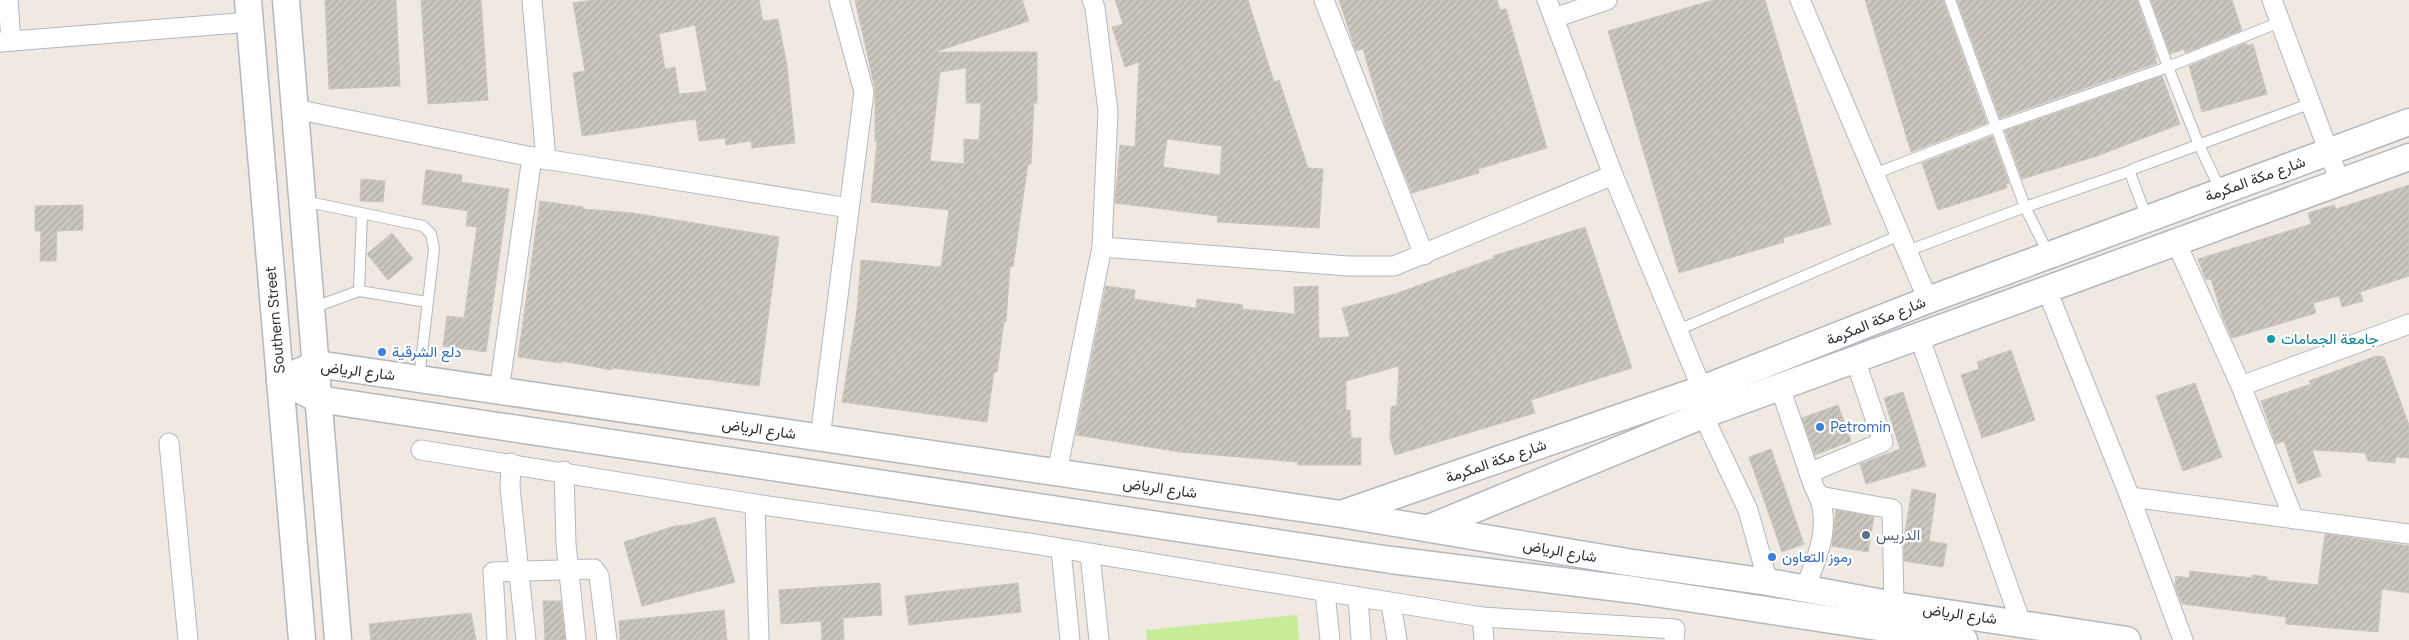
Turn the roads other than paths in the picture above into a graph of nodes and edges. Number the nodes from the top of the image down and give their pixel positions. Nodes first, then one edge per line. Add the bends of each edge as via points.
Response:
1 (8, 0) edge
2 (286, 0) edge
3 (532, 0) edge
4 (839, 0) edge
5 (1092, 0) edge
6 (1324, 0) edge
7 (1547, 0) edge
8 (1607, 0) edge
9 (1800, 0) edge
10 (1950, 0) edge
11 (2144, 0) edge
12 (2272, 0) edge
13 (249, 11) edge
14 (1554, 18) junction
15 (2280, 22) junction
16 (5, 42) edge
17 (2168, 67) junction
18 (2309, 104) junction
19 (295, 109) junction
20 (2409, 122) edge
21 (1996, 127) junction
22 (2199, 145) junction
23 (2328, 152) junction
24 (2409, 157) edge
25 (539, 158) junction
26 (2130, 171) junction
27 (1874, 174) junction
28 (1613, 175) junction
29 (2340, 182) junction
30 (2221, 191) junction
31 (304, 201) junction
32 (2025, 207) junction
33 (849, 208) junction
34 (362, 214) junction
35 (2148, 218) junction
36 (2176, 242) junction
37 (1904, 243) junction
38 (1102, 247) junction
39 (1424, 255) junction
40 (2049, 256) junction
41 (359, 291) junction
42 (2038, 293) junction
43 (1928, 300) junction
44 (427, 302) junction
45 (312, 308) junction
46 (2409, 324) edge
47 (1678, 330) junction
48 (1919, 336) junction
49 (1856, 359) junction
50 (317, 364) junction
51 (419, 379) junction
52 (280, 380) junction
53 (2241, 386) junction
54 (1780, 387) junction
55 (1702, 389) junction
56 (499, 391) junction
57 (318, 399) junction
58 (1703, 415) junction
59 (820, 438) junction
60 (170, 443) dead end
61 (421, 450) dead end
62 (511, 464) junction
63 (564, 472) junction
64 (1057, 472) junction
65 (1809, 473) junction
66 (1819, 496) junction
67 (2130, 497) junction
68 (1496, 500) junction
69 (755, 504) junction
70 (1341, 514) junction
71 (2294, 519) junction
72 (1429, 528) junction
73 (2409, 534) edge
74 (1508, 542) junction
75 (1061, 550) junction
76 (1090, 554) junction
77 (1648, 565) junction
78 (568, 568) junction
79 (519, 570) junction
80 (1768, 582) junction
81 (1805, 588) junction
82 (1635, 590) junction
83 (1325, 593) junction
84 (1358, 598) junction
85 (1391, 604) junction
86 (1894, 605) junction
87 (1482, 617) junction
88 (2021, 623) junction
89 (188, 640) edge
90 (302, 640) edge
91 (338, 640) edge
92 (497, 640) edge
93 (526, 640) edge
94 (576, 640) edge
95 (607, 640) edge
96 (759, 640) edge
97 (1070, 640) edge
98 (1099, 640) edge
99 (1330, 640) edge
100 (1361, 640) edge
101 (1397, 640) edge
102 (1484, 640) edge
103 (1674, 640) edge
104 (1964, 640) edge
105 (2127, 640) edge
106 (2183, 640) edge

1 - 16 street
2 - 19 main road
3 - 25 street
4 - 33 street via 864,92
5 - 38 street via 1108,111
6 - 39 street
7 - 14 street
8 - 14 street
9 - 27 street
10 - 21 lane
11 - 17 lane
12 - 15 street
13 - 16 street
13 - 52 main road, Southern Street
14 - 28 street
15 - 17 lane
15 - 18 street
17 - 21 lane
17 - 22 lane
18 - 22 lane
18 - 23 street
19 - 25 street
19 - 31 main road
20 - 23 main road, شارع مكة المكرمة
21 - 27 lane
21 - 32 lane
22 - 26 lane
22 - 30 lane
23 - 29 street
23 - 30 main road, شارع مكة المكرمة
24 - 29 main road, شارع مكة المكرمة
25 - 33 street
25 - 56 street
26 - 32 lane
26 - 35 lane
27 - 37 street
28 - 39 street
28 - 47 street
29 - 36 main road, شارع مكة المكرمة
30 - 35 main road, شارع مكة المكرمة
31 - 34 lane
31 - 45 main road
32 - 37 lane
32 - 40 lane
33 - 59 street
34 - 41 lane
34 - 44 lane via 423,226 431,234 434,249
35 - 40 main road, شارع مكة المكرمة
36 - 42 main road, شارع مكة المكرمة
36 - 53 street
37 - 43 street
37 - 47 lane
38 - 39 street via 1357,266 1394,266
38 - 64 street
40 - 42 main road via 2026,283
40 - 43 main road, شارع مكة المكرمة
41 - 44 lane
41 - 45 lane
42 - 48 main road, شارع مكة المكرمة
42 - 67 street
43 - 55 main road, شارع مكة المكرمة
44 - 51 lane
45 - 50 main road
46 - 53 street
47 - 55 street
48 - 49 main road, شارع مكة المكرمة
48 - 88 street
49 - 54 main road, شارع مكة المكرمة
49 - 65 street via 1883,442
50 - 51 main road, شارع الرياض
50 - 52 main road, شارع الرياض
50 - 57 main road
51 - 56 main road, شارع الرياض
52 - 57 main road, شارع الرياض
52 - 90 main road, Southern Street
53 - 71 street
54 - 58 main road, شارع مكة المكرمة
54 - 65 street
55 - 70 main road, شارع مكة المكرمة
56 - 59 main road, شارع الرياض
57 - 82 main road, شارع الرياض via 1391,560
57 - 91 main road
58 - 68 main road, شارع مكة المكرمة
58 - 80 street via 1748,510
59 - 64 main road, شارع الرياض
60 - 89 street
61 - 62 street
62 - 63 street
62 - 79 street via 510,487
63 - 69 street
63 - 78 street
64 - 70 main road, شارع الرياض
65 - 66 street
66 - 81 street via 1825,530 1820,553
66 - 86 street via 1892,509
67 - 71 street
67 - 106 street
68 - 72 main road, شارع مكة المكرمة
68 - 74 main road via 1497,522
69 - 75 street
69 - 96 street
70 - 72 main road, شارع الرياض
71 - 73 street
72 - 74 main road, شارع الرياض
74 - 77 main road, شارع الرياض
75 - 76 street
75 - 97 street
76 - 83 street
76 - 98 street
77 - 80 main road, شارع الرياض
77 - 82 main road via 1634,576 1632,584
78 - 79 street
78 - 94 street
78 - 95 street via 594,569 599,576
79 - 92 street via 493,572
79 - 93 street
80 - 81 main road, شارع الرياض
81 - 86 main road, شارع الرياض
82 - 104 main road, شارع الرياض
83 - 84 street
83 - 99 street
84 - 85 street
84 - 100 street
85 - 87 street
85 - 101 street
86 - 88 main road, شارع الرياض
87 - 102 street
87 - 103 street via 1675,629
88 - 105 main road, شارع الرياض

